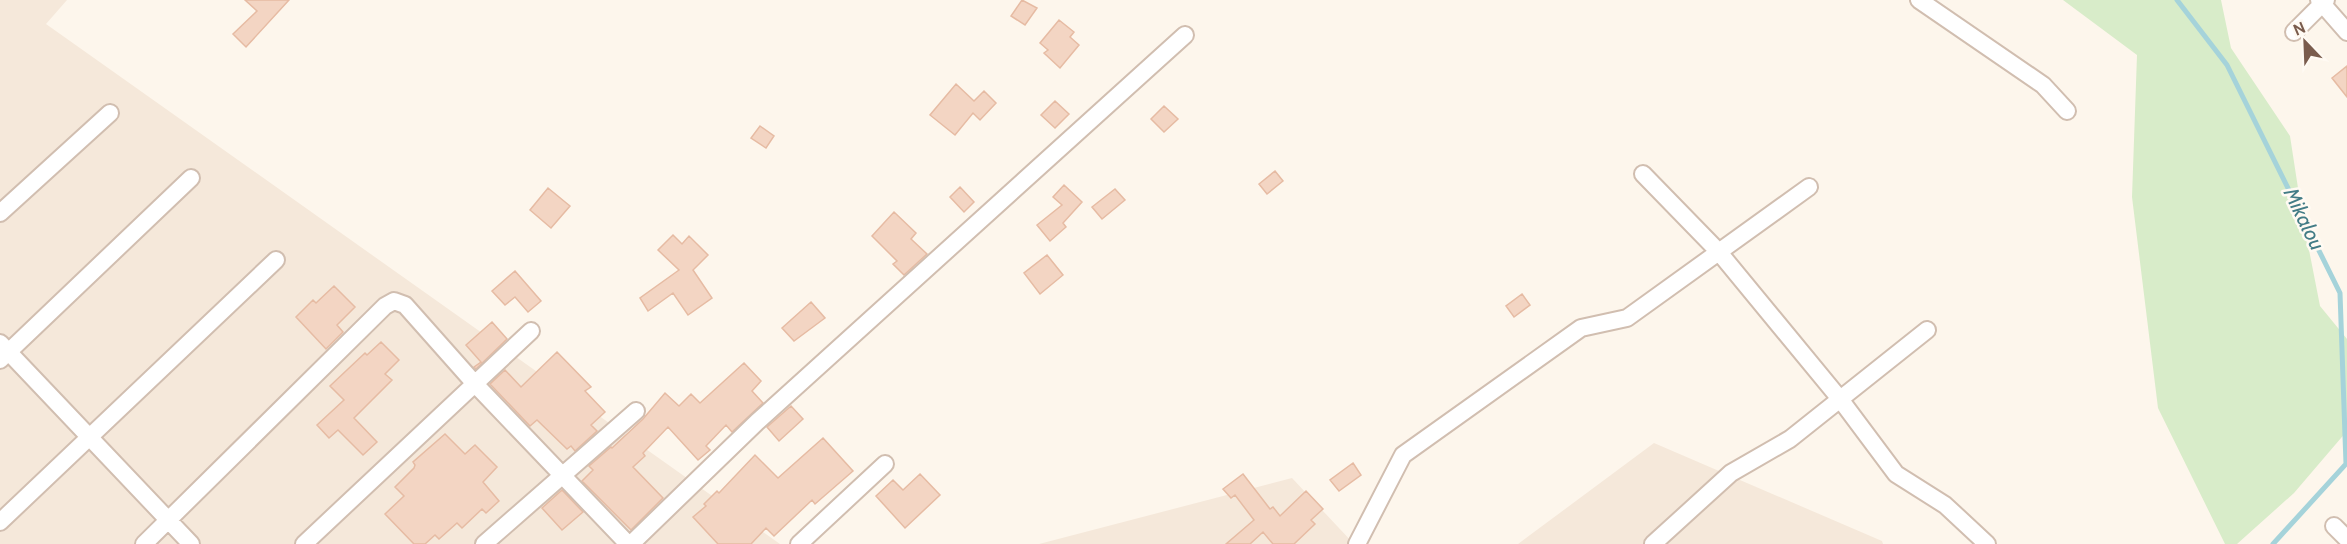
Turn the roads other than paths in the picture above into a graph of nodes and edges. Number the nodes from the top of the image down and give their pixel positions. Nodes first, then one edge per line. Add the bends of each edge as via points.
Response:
1 (1919, 0) edge
2 (2322, 1) edge
3 (2295, 32) dead end
4 (2347, 32) edge
5 (1185, 35) dead end
6 (2067, 111) dead end
7 (110, 112) dead end
8 (1643, 174) dead end
9 (191, 178) dead end
10 (1809, 187) dead end
11 (0, 213) edge
12 (1718, 251) junction
13 (276, 260) dead end
14 (1928, 330) dead end
15 (531, 331) dead end
16 (3, 352) edge
17 (476, 384) junction
18 (1840, 399) junction
19 (636, 411) dead end
20 (89, 436) junction
21 (885, 464) dead end
22 (562, 475) junction
23 (169, 520) junction
24 (0, 522) edge
25 (2334, 526) dead end
26 (2347, 539) edge
27 (144, 544) edge
28 (190, 544) edge
29 (304, 544) edge
30 (484, 544) edge
31 (630, 544) edge
32 (799, 544) edge
33 (1357, 544) edge
34 (1653, 544) edge
35 (1987, 544) edge

1 - 6 street via 2043,85
2 - 3 street
2 - 4 street
5 - 31 street via 757,423
7 - 11 street
8 - 12 street
9 - 16 street
10 - 12 street
12 - 18 street
12 - 33 street via 1627,318 1581,328 1403,455
13 - 20 street
14 - 18 street
15 - 17 street
16 - 20 street
17 - 22 street
17 - 23 street via 405,305 394,301
17 - 29 street
18 - 34 street via 1790,440 1731,473
18 - 35 street via 1896,474 1945,505
19 - 22 street
20 - 23 street
20 - 24 street
21 - 32 street
22 - 30 street
22 - 31 street
23 - 27 street
23 - 28 street
25 - 26 street

